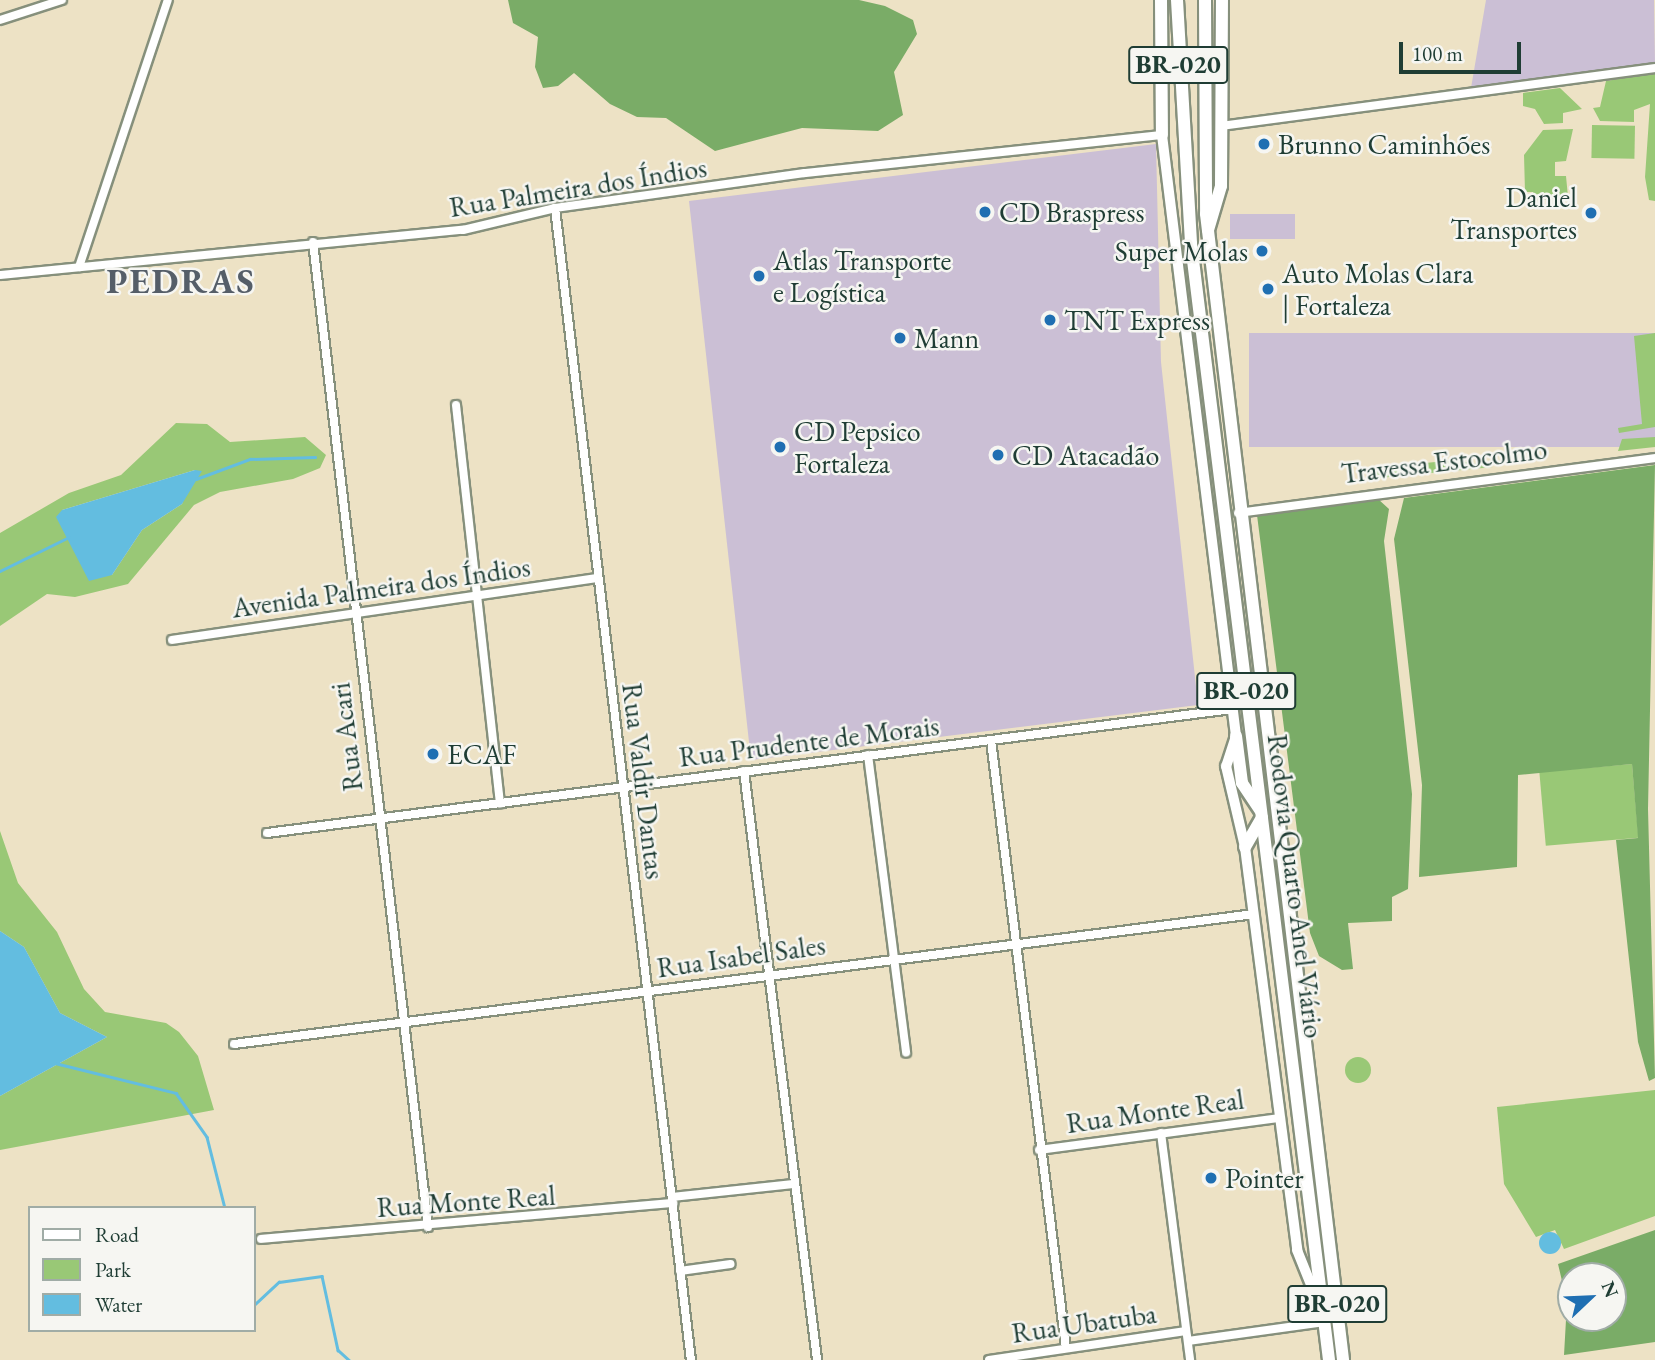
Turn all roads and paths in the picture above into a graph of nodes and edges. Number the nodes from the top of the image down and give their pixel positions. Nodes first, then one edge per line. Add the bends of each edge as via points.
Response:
1 (62, 0) edge
2 (168, 0) edge
3 (1161, 0) edge
4 (1177, 0) edge
5 (1205, 0) edge
6 (1222, 0) edge
7 (0, 20) edge
8 (1655, 68) edge
9 (1221, 126) junction
10 (1205, 127) junction
11 (1182, 130) junction
12 (1163, 135) junction
13 (555, 208) junction
14 (1208, 230) junction
15 (313, 242) junction
16 (79, 267) junction
17 (0, 275) edge
18 (456, 405) dead end
19 (1655, 458) edge
20 (1238, 513) junction
21 (596, 578) junction
22 (473, 599) junction
23 (354, 613) junction
24 (172, 640) dead end
25 (1232, 709) junction
26 (1236, 736) junction
27 (991, 740) junction
28 (867, 755) junction
29 (744, 771) junction
30 (623, 789) junction
31 (500, 804) junction
32 (1262, 814) junction
33 (379, 819) junction
34 (267, 833) dead end
35 (1245, 847) junction
36 (1254, 914) junction
37 (1016, 945) junction
38 (893, 960) junction
39 (769, 975) junction
40 (646, 992) junction
41 (403, 1022) junction
42 (234, 1044) dead end
43 (906, 1053) dead end
44 (1278, 1118) junction
45 (1161, 1133) junction
46 (1039, 1150) junction
47 (793, 1184) junction
48 (673, 1200) junction
49 (428, 1227) junction
50 (261, 1239) dead end
51 (731, 1264) dead end
52 (680, 1271) junction
53 (1325, 1320) junction
54 (1186, 1331) junction
55 (1188, 1341) junction
56 (1066, 1348) junction
57 (691, 1360) edge
58 (817, 1360) edge
59 (989, 1360) edge
60 (1190, 1360) edge
61 (1329, 1360) edge
62 (1343, 1360) edge

1 - 7 street
2 - 16 street
3 - 12 main road
4 - 11 main road, Rodovia Quarto Anel Viário / BR-020
5 - 10 main road, Rodovia Quarto Anel Viário / BR-020
6 - 9 main road, BR-020
8 - 9 street
9 - 14 main road, BR-020 via 1221,186
10 - 11 main road
10 - 14 main road, Rodovia Quarto Anel Viário / BR-020
11 - 32 main road, Rodovia Quarto Anel Viário / BR-020
12 - 13 street, Rua Palmeira dos Índios
12 - 25 street
13 - 15 street, Rua Palmeira dos Índios via 463,230
13 - 21 street, Rua Valdir Dantas
14 - 20 main road, Rodovia Quarto Anel Viário / BR-020
15 - 16 street, Rua Palmeira dos Índios
15 - 23 street, Rua Acari
16 - 17 street, Rua Palmeira dos Índios
18 - 22 street
19 - 20 street, Travessa Estocolmo
20 - 62 main road, Rodovia Quarto Anel Viário / BR-020
21 - 22 street, Avenida Palmeira dos Índios
21 - 30 street, Rua Valdir Dantas
22 - 23 street, Avenida Palmeira dos Índios
22 - 31 street
23 - 24 street, Avenida Palmeira dos Índios
23 - 33 street, Rua Acari
25 - 26 street
25 - 27 street, Rua Prudente de Morais
26 - 32 main road via 1242,783
26 - 35 street via 1226,766
27 - 28 street, Rua Prudente de Morais
27 - 37 street
28 - 29 street, Rua Prudente de Morais
28 - 38 street
29 - 30 street, Rua Prudente de Morais
29 - 39 street
30 - 31 street, Rua Prudente de Morais
30 - 40 street, Rua Valdir Dantas
31 - 33 street, Rua Prudente de Morais
32 - 35 main road
32 - 53 main road, Rodovia Quarto Anel Viário / BR-020
33 - 34 street, Rua Prudente de Morais
33 - 41 street, Rua Acari
35 - 36 street
36 - 37 street, Rua Isabel Sales
36 - 44 street
37 - 38 street, Rua Isabel Sales
37 - 46 street
38 - 39 street, Rua Isabel Sales
38 - 43 street
39 - 40 street, Rua Isabel Sales
39 - 47 street
40 - 41 street, Rua Isabel Sales
40 - 48 street, Rua Valdir Dantas
41 - 42 street, Rua Isabel Sales
41 - 49 street, Rua Acari
44 - 45 street, Rua Monte Real
44 - 53 street via 1298,1255
45 - 46 street, Rua Monte Real
45 - 54 street
46 - 56 street
47 - 48 street, Rua Monte Real
47 - 58 street
48 - 49 street, Rua Monte Real
48 - 52 street, Rua Valdir Dantas
49 - 50 street, Rua Monte Real
51 - 52 street
52 - 57 street, Rua Valdir Dantas
53 - 55 street, Rua Ubatuba
53 - 61 main road, Rodovia Quarto Anel Viário / BR-020
54 - 55 street
54 - 56 street, Rua Ubatuba
55 - 60 street
56 - 59 street, Rua Ubatuba

